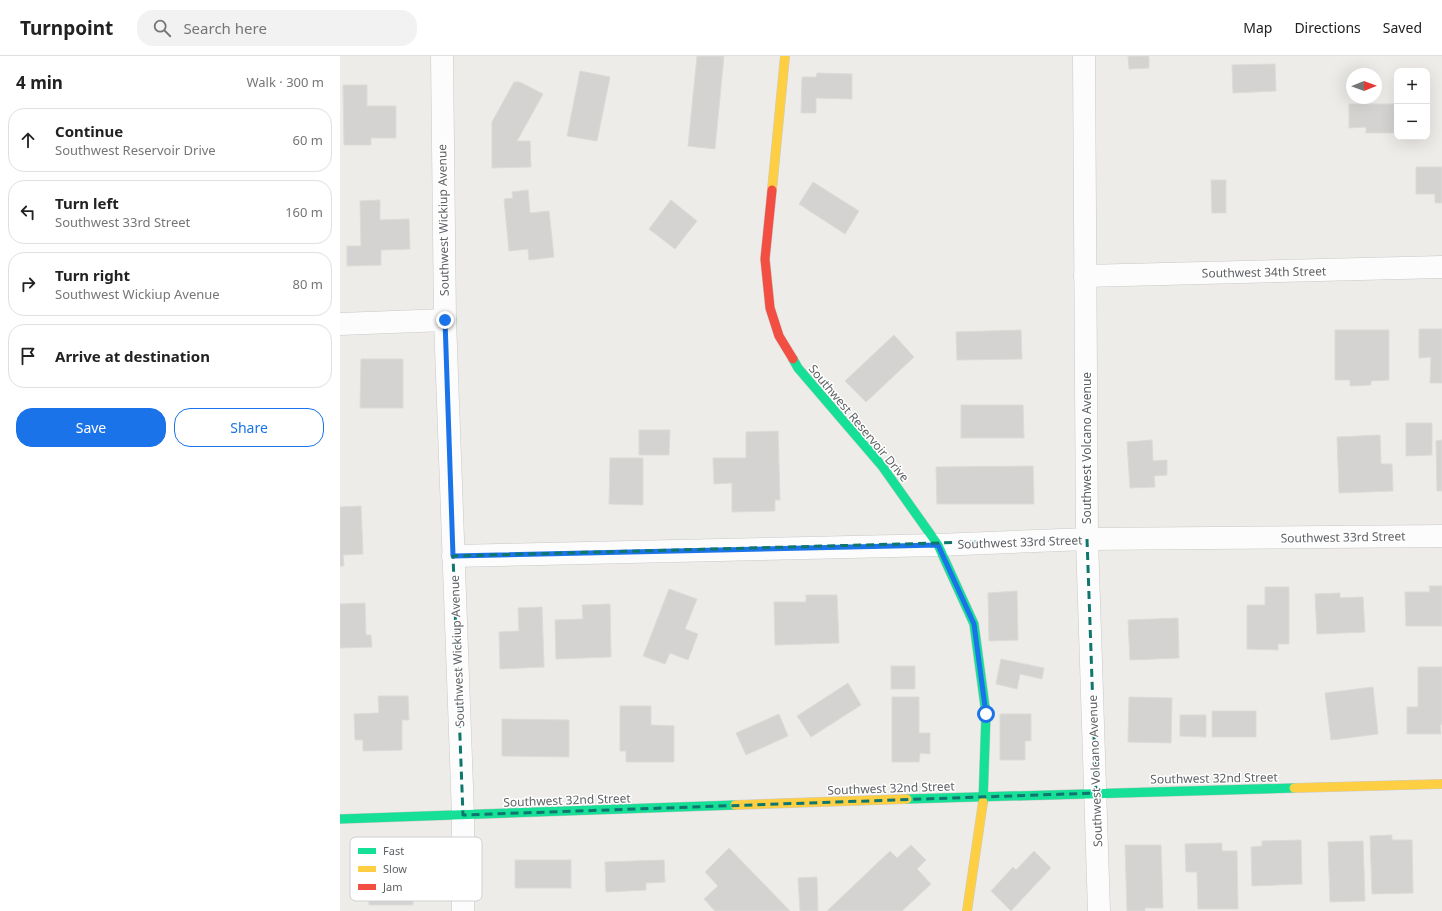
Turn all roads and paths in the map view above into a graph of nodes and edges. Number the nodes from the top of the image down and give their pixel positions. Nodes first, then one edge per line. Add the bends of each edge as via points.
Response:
1 (442, 56) edge
2 (785, 56) edge
3 (1084, 56) edge
4 (1442, 267) edge
5 (1085, 276) junction
6 (445, 320) junction
7 (340, 324) edge
8 (1442, 536) edge
9 (1087, 539) junction
10 (938, 545) junction
11 (453, 556) junction
12 (1442, 784) edge
13 (1096, 793) junction
14 (984, 797) junction
15 (462, 815) junction
16 (340, 819) edge
17 (462, 837) edge
18 (463, 901) edge
19 (463, 911) edge
20 (967, 911) edge
21 (1099, 911) edge

1 - 6 street, Southwest Wickiup Avenue
2 - 10 street, Southwest Reservoir Drive via 765,259 770,308 779,336 798,368 882,466
3 - 5 street, Southwest Volcano Avenue
4 - 5 street, Southwest 34th Street
5 - 9 street, Southwest Volcano Avenue
6 - 7 street
6 - 11 street, Southwest Wickiup Avenue
8 - 9 street, Southwest 33rd Street
9 - 10 street, Southwest 33rd Street
9 - 13 street, Southwest Volcano Avenue
10 - 11 street, Southwest 33rd Street
10 - 14 street, Southwest Reservoir Drive via 974,624 986,714
11 - 15 street, Southwest Wickiup Avenue
12 - 13 street, Southwest 32nd Street
13 - 14 street, Southwest 32nd Street
13 - 21 street, Southwest Volcano Avenue
14 - 15 street, Southwest 32nd Street
14 - 20 street, Southwest Reservoir Drive
15 - 16 street, Southwest 32nd Street
15 - 17 street, Southwest Wickiup Avenue
18 - 19 street, Southwest Wickiup Avenue

